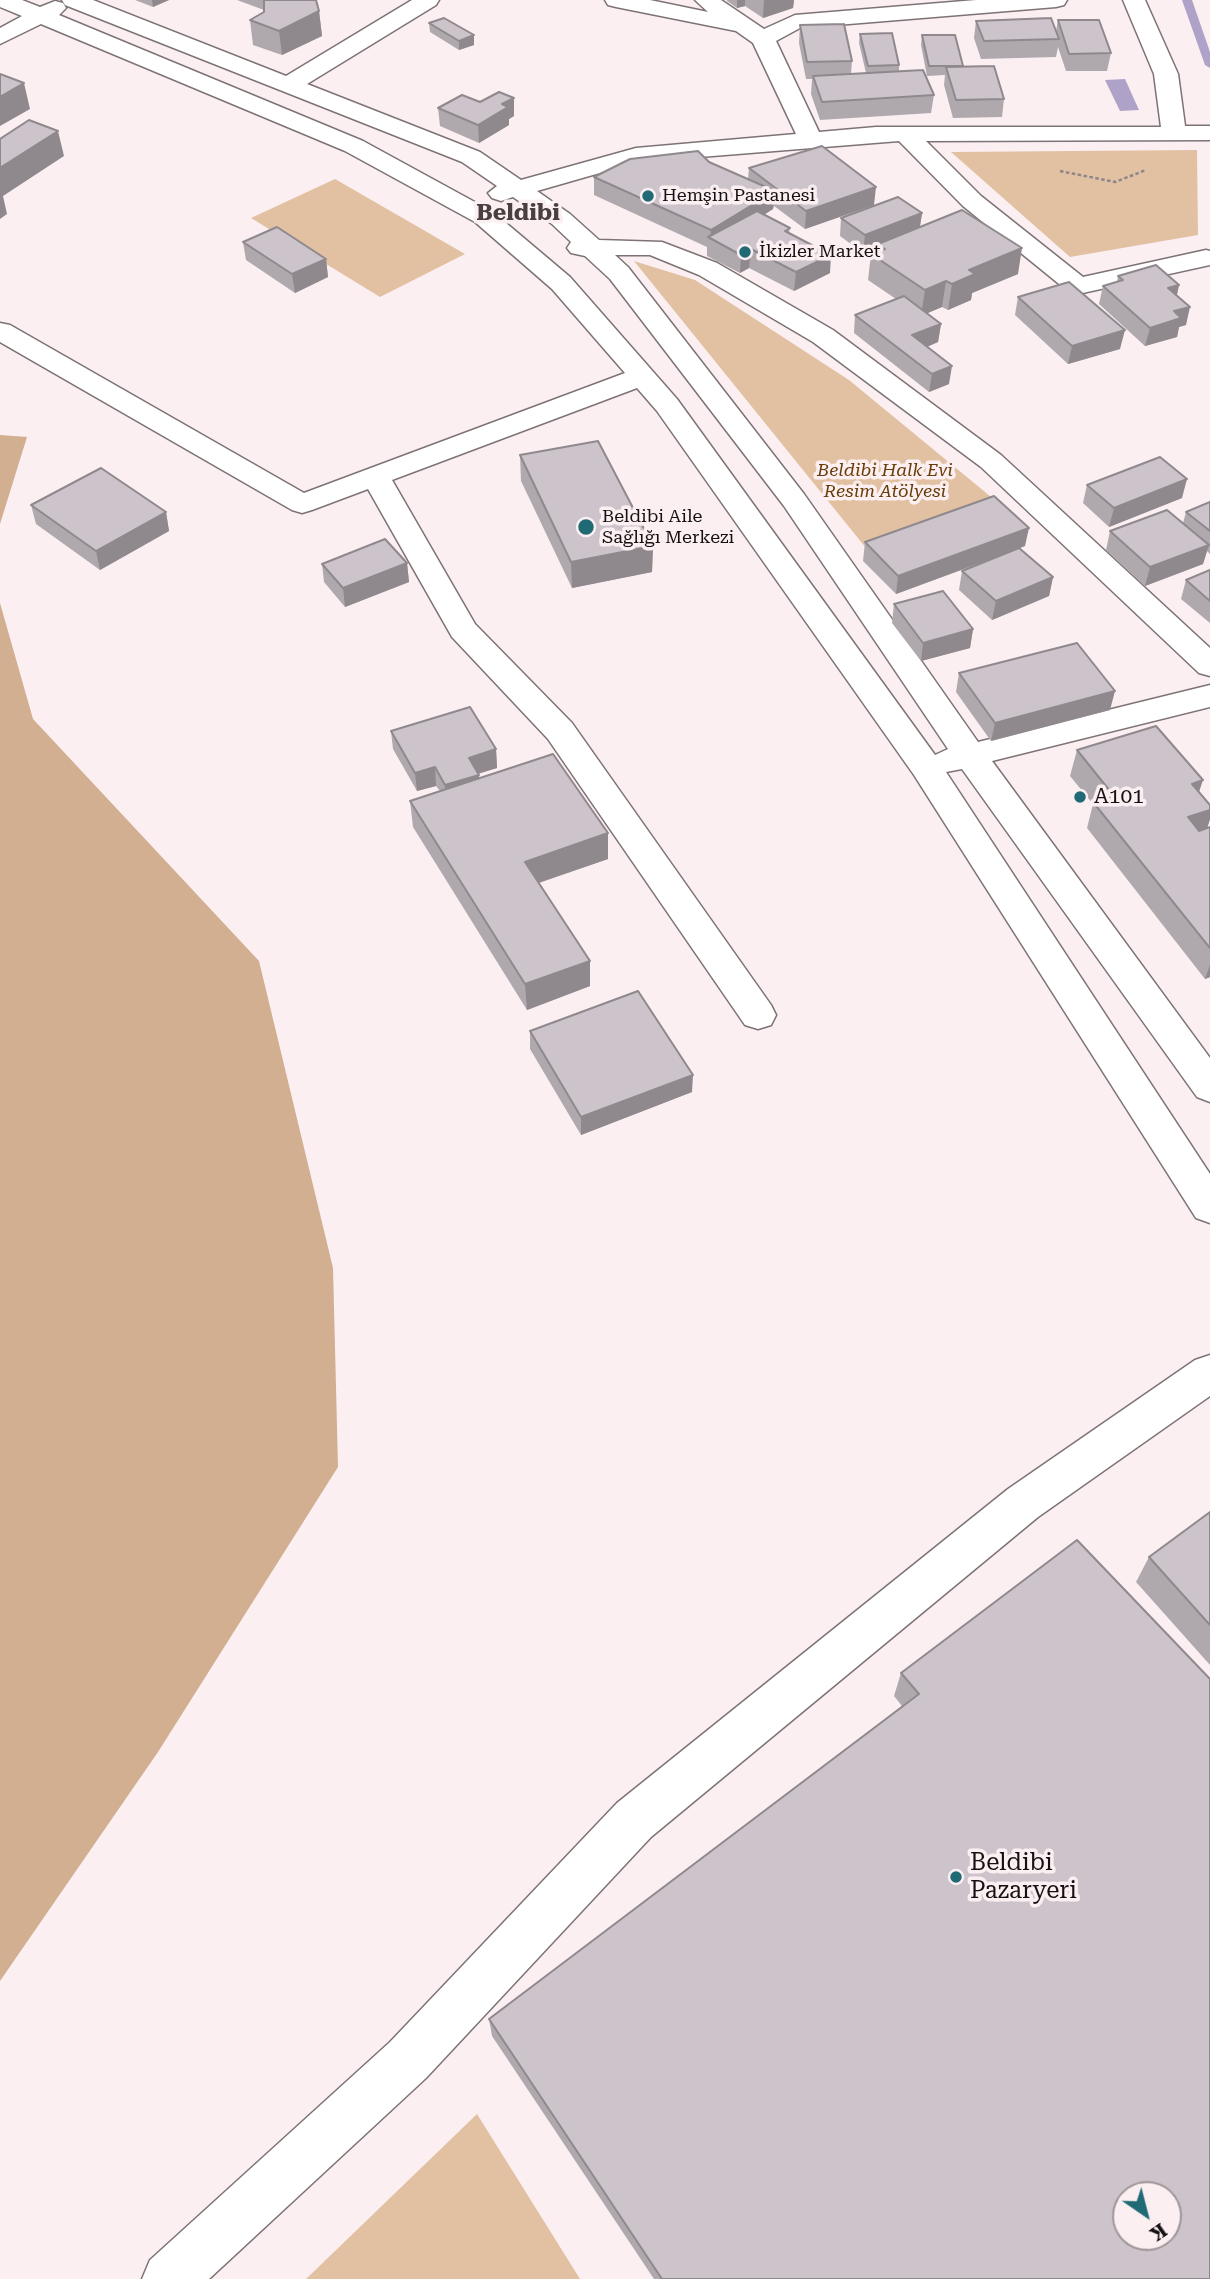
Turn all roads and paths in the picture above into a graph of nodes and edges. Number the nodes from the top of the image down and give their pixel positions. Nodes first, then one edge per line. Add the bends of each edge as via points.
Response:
1 (3, 0) edge
2 (73, 0) edge
3 (428, 0) edge
4 (616, 0) edge
5 (706, 0) edge
6 (1056, 0) edge
7 (1134, 0) edge
8 (851, 6) edge
9 (39, 15) junction
10 (754, 33) junction
11 (0, 37) edge
12 (288, 85) junction
13 (1210, 133) edge
14 (905, 134) junction
15 (1174, 134) junction
16 (811, 140) junction
17 (516, 188) junction
18 (464, 206) junction
19 (590, 247) junction
20 (529, 256) junction
21 (1206, 258) dead end
22 (0, 331) edge
23 (643, 376) junction
24 (375, 476) junction
25 (1210, 666) edge
26 (1210, 696) edge
27 (971, 756) junction
28 (926, 767) junction
29 (758, 1015) dead end
30 (1210, 1087) edge
31 (1210, 1207) edge
32 (1210, 1373) edge
33 (169, 2279) edge

1 - 9 street
2 - 9 street
2 - 12 street
3 - 12 street
4 - 10 street
5 - 10 street
6 - 8 street
7 - 15 street via 1166,74
8 - 10 street
9 - 11 street
9 - 18 street via 354,146
10 - 16 street
12 - 17 street via 471,157
13 - 15 street
14 - 15 street
14 - 16 street
14 - 21 street via 972,201 1078,286
16 - 17 street via 636,155
17 - 18 street
17 - 19 street via 561,219
18 - 20 street
19 - 20 street
19 - 25 street via 653,247 708,269 823,336 991,461
19 - 27 street via 619,273 794,500
20 - 23 street via 561,283
22 - 24 street via 302,504
23 - 24 street
23 - 28 street
24 - 29 street via 463,630 560,731
26 - 27 street
27 - 28 street
27 - 30 street
28 - 31 street
32 - 33 street via 1023,1503 634,1820 408,2060

